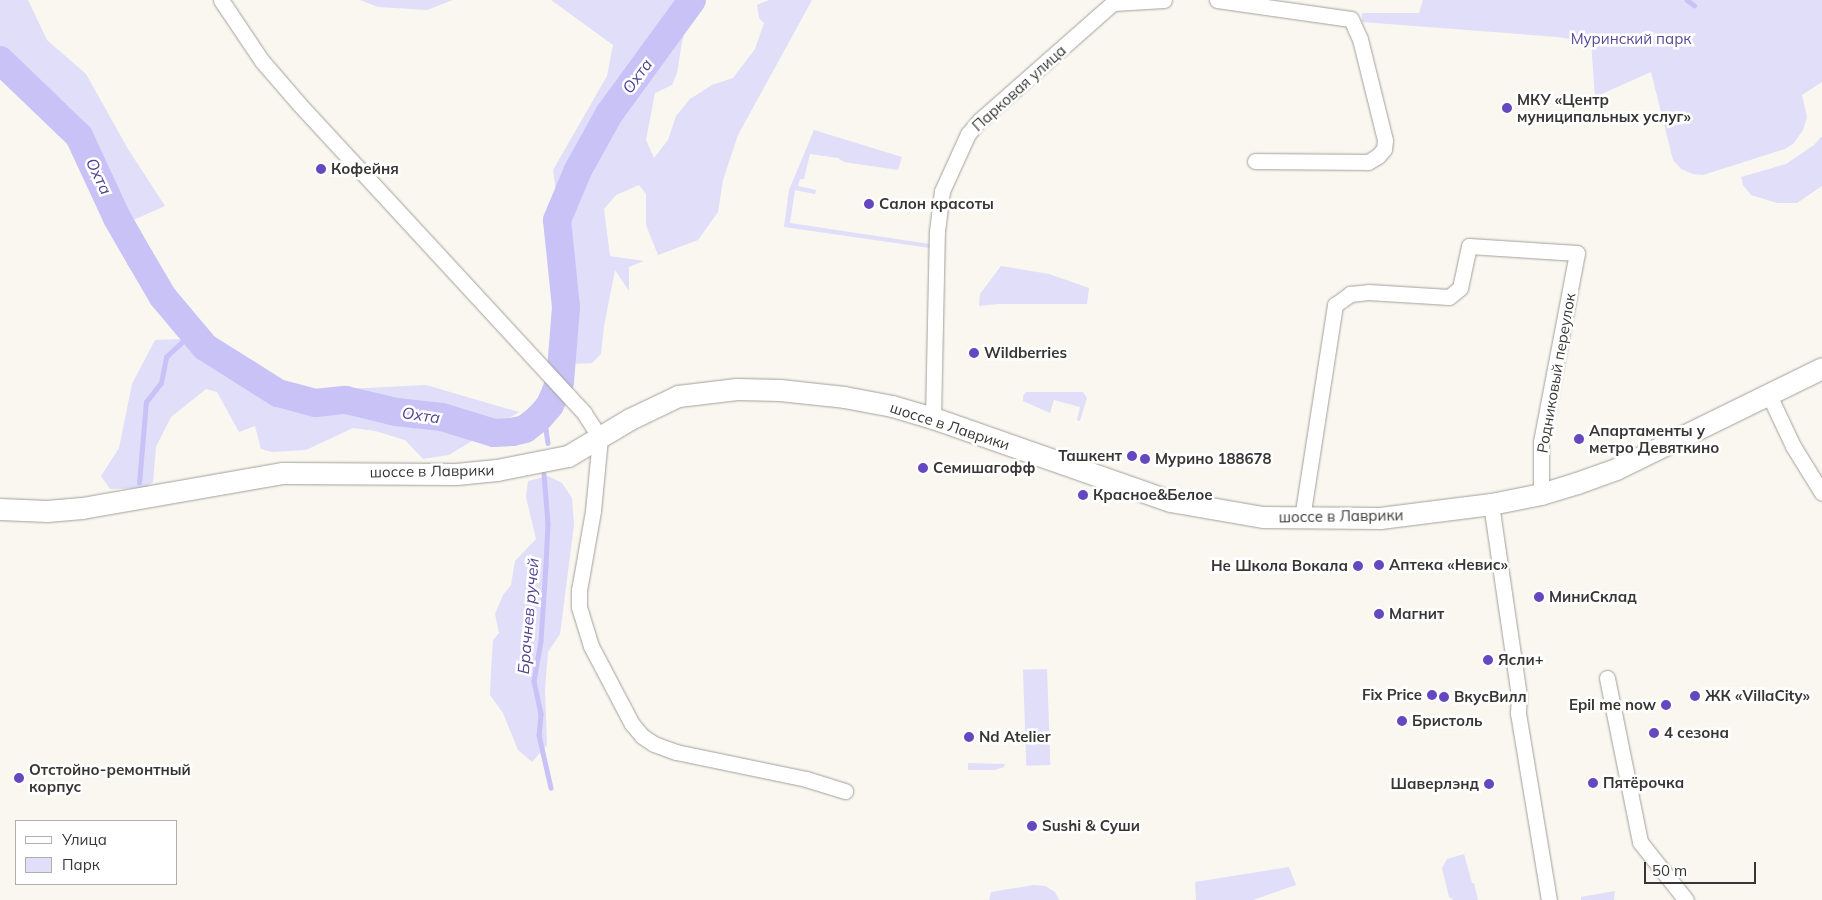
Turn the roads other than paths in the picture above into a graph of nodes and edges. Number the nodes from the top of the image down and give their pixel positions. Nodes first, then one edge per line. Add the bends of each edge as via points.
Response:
1 (221, 0) edge
2 (1164, 0) edge
3 (1217, 0) edge
4 (1255, 161) dead end
5 (1822, 368) edge
6 (1768, 395) junction
7 (933, 418) junction
8 (600, 438) junction
9 (1822, 493) edge
10 (1541, 494) junction
11 (1491, 504) junction
12 (0, 509) edge
13 (1302, 518) junction
14 (1607, 678) dead end
15 (845, 791) dead end
16 (1549, 900) edge
17 (1686, 900) edge

1 - 8 street via 262,61 584,413
2 - 7 street, Парковая улица via 1113,3 968,134 942,191 937,231
3 - 4 street via 1351,19 1360,39 1385,140 1384,149 1368,162
5 - 6 street, шоссе в Лаврики
6 - 9 street via 1793,446
6 - 10 street, шоссе в Лаврики via 1616,469
7 - 8 street, шоссе в Лаврики via 844,397 737,389 678,396 630,419
7 - 13 street, шоссе в Лаврики via 1170,500 1263,517
8 - 12 street, шоссе в Лаврики via 561,458 466,473 283,473 82,508 47,511
8 - 15 street via 579,608 591,646 632,724 654,744 676,752 806,779
10 - 11 street, шоссе в Лаврики
10 - 13 street, Родниковый переулок via 1541,442 1578,253 1469,246 1460,288 1449,297 1368,292 1350,294 1335,305
11 - 13 street, шоссе в Лаврики via 1380,518
11 - 16 street via 1519,697 1518,713
14 - 17 street via 1640,842

